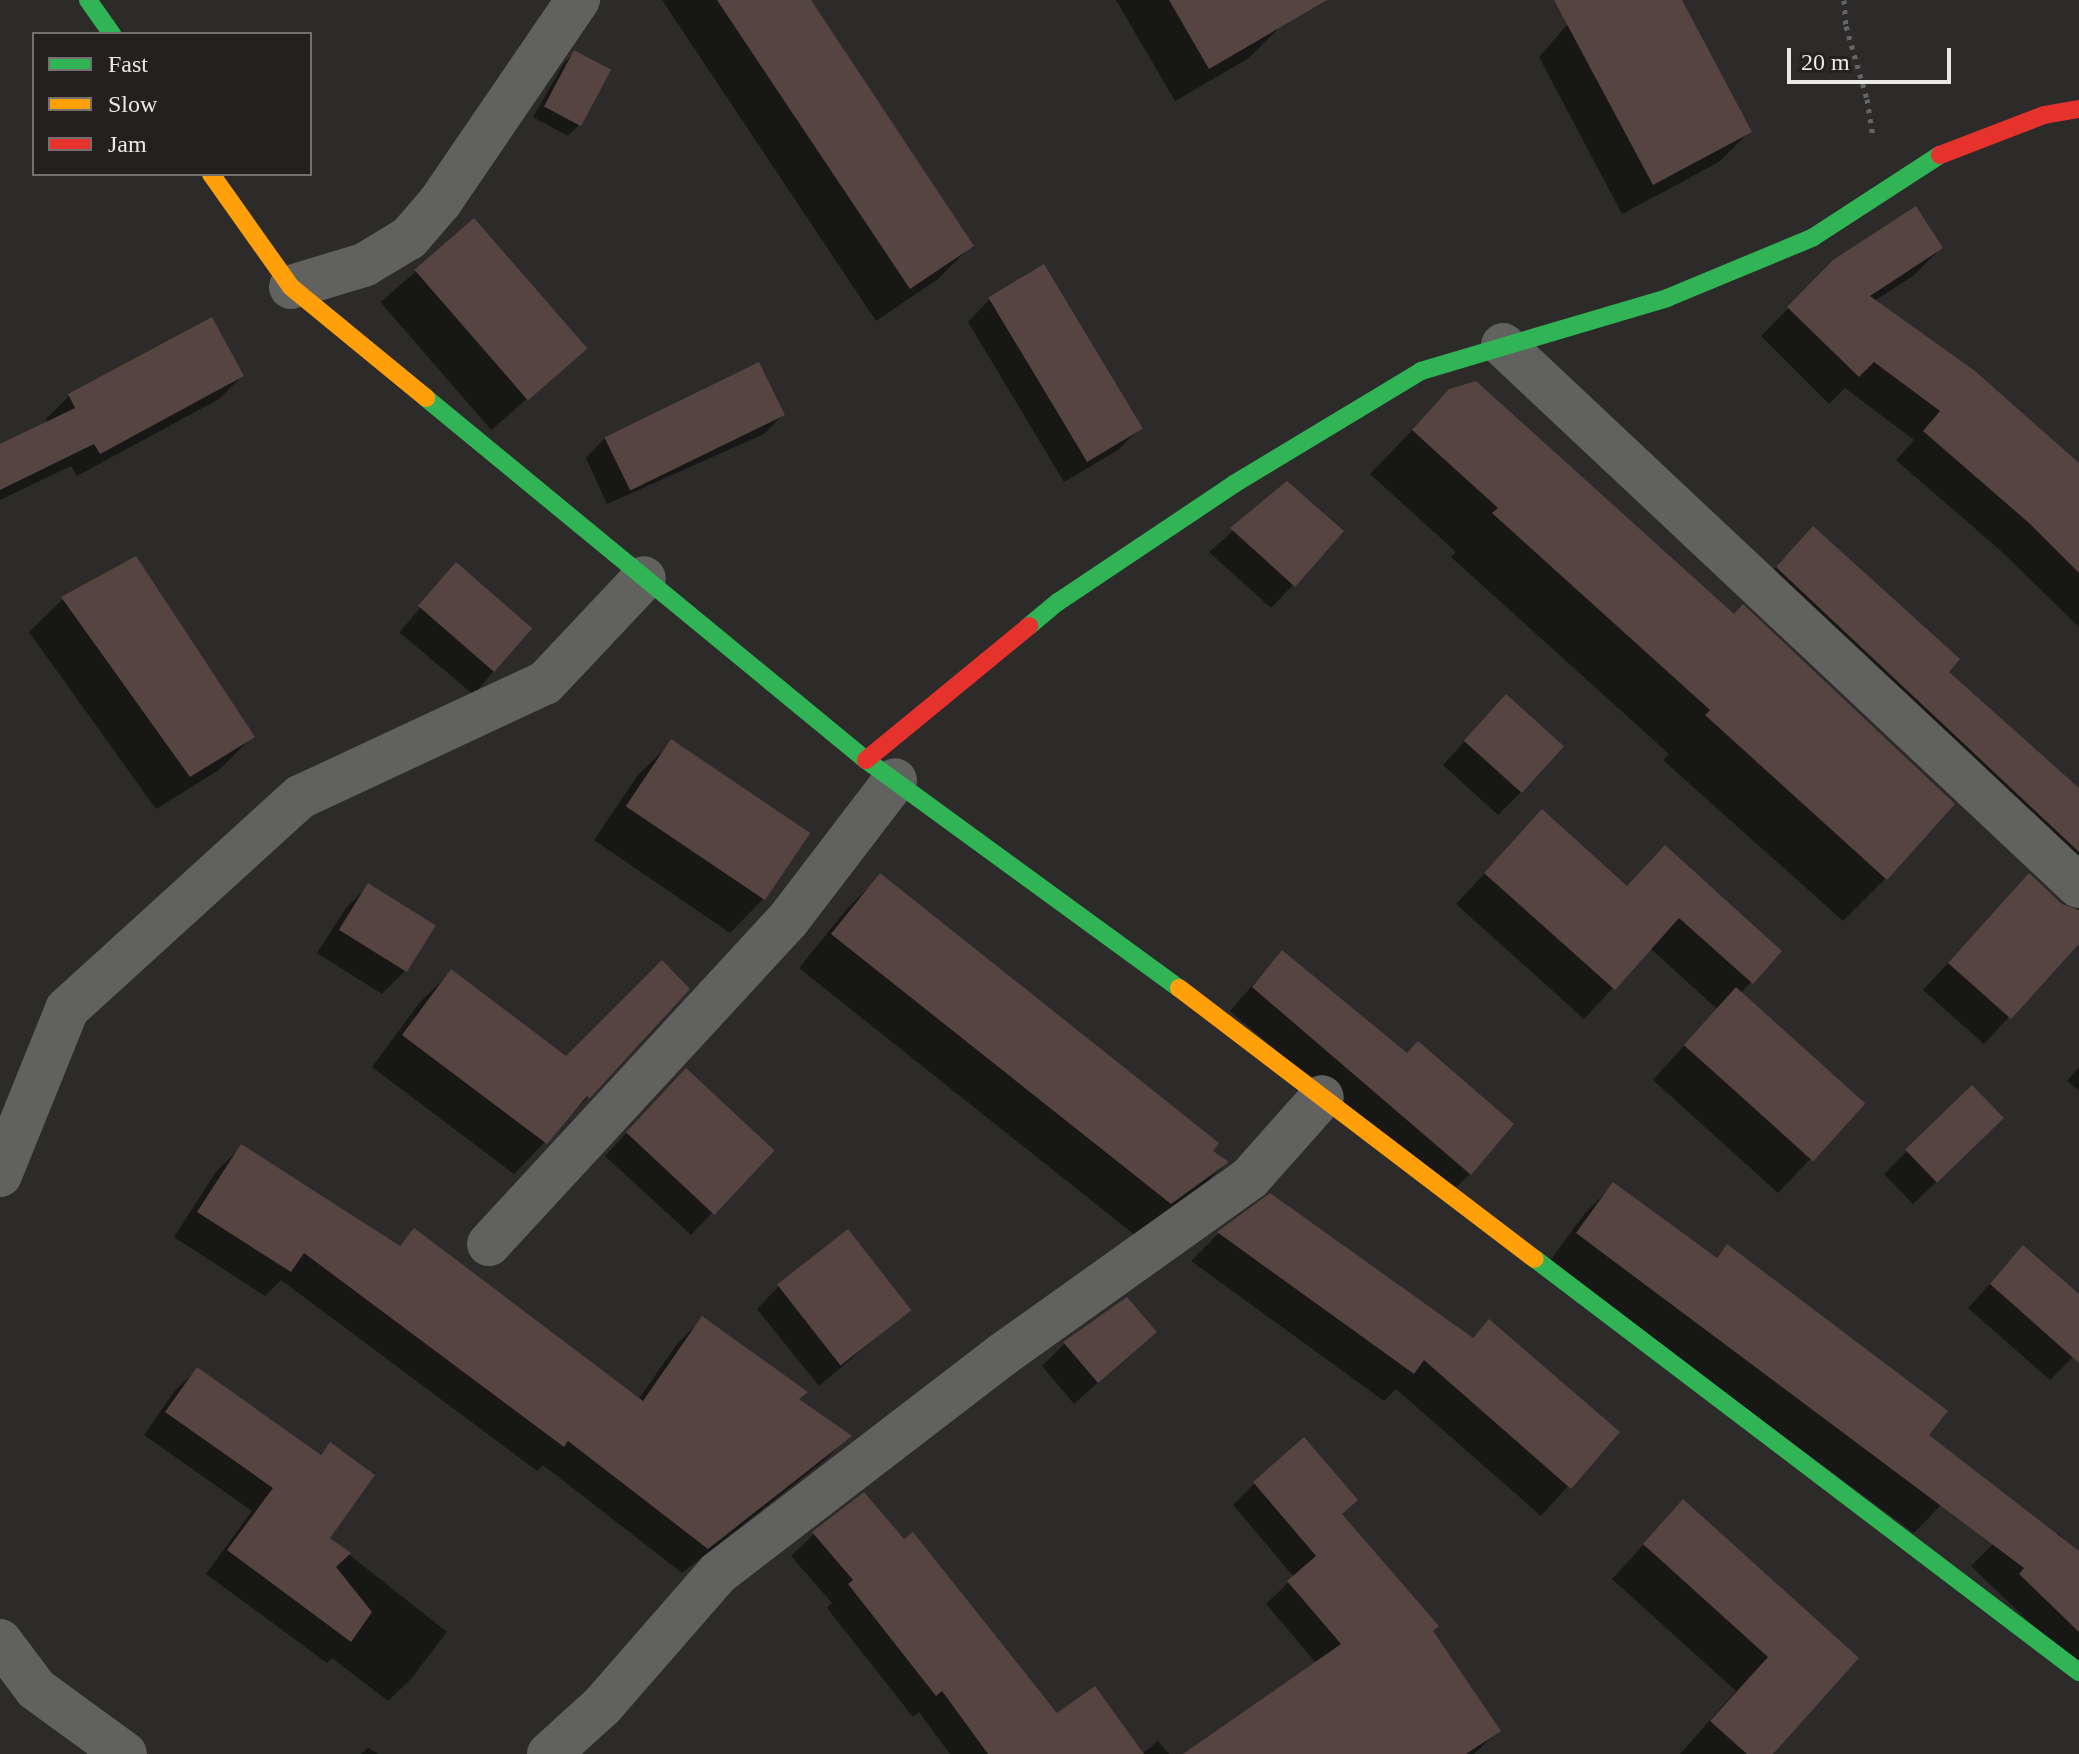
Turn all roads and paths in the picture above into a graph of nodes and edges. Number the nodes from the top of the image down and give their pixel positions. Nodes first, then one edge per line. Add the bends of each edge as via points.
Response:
1 (88, 0) edge
2 (578, 0) edge
3 (1844, 0) edge
4 (111, 32) edge
5 (2079, 109) edge
6 (212, 176) edge
7 (1856, 207) junction
8 (291, 287) junction
9 (1503, 345) junction
10 (644, 578) junction
11 (881, 770) junction
12 (2079, 886) edge
13 (1322, 1097) junction
14 (0, 1175) edge
15 (489, 1244) dead end
16 (0, 1641) edge
17 (2079, 1672) edge
18 (125, 1754) edge
19 (549, 1754) edge

1 - 4 street
2 - 8 street via 440,202 409,238 364,265
3 - 7 path via 1877,156
5 - 7 street via 2044,115 1930,159
6 - 8 street
7 - 9 street via 1812,238 1667,298
8 - 10 street
9 - 11 street via 1421,371 1234,484 1058,602
9 - 12 street
10 - 11 street
10 - 14 street via 545,683 300,797 67,1009
11 - 13 street
11 - 15 street via 788,920
13 - 17 street
13 - 19 street via 1250,1178 1002,1355 718,1573 602,1706
16 - 18 street via 36,1689

